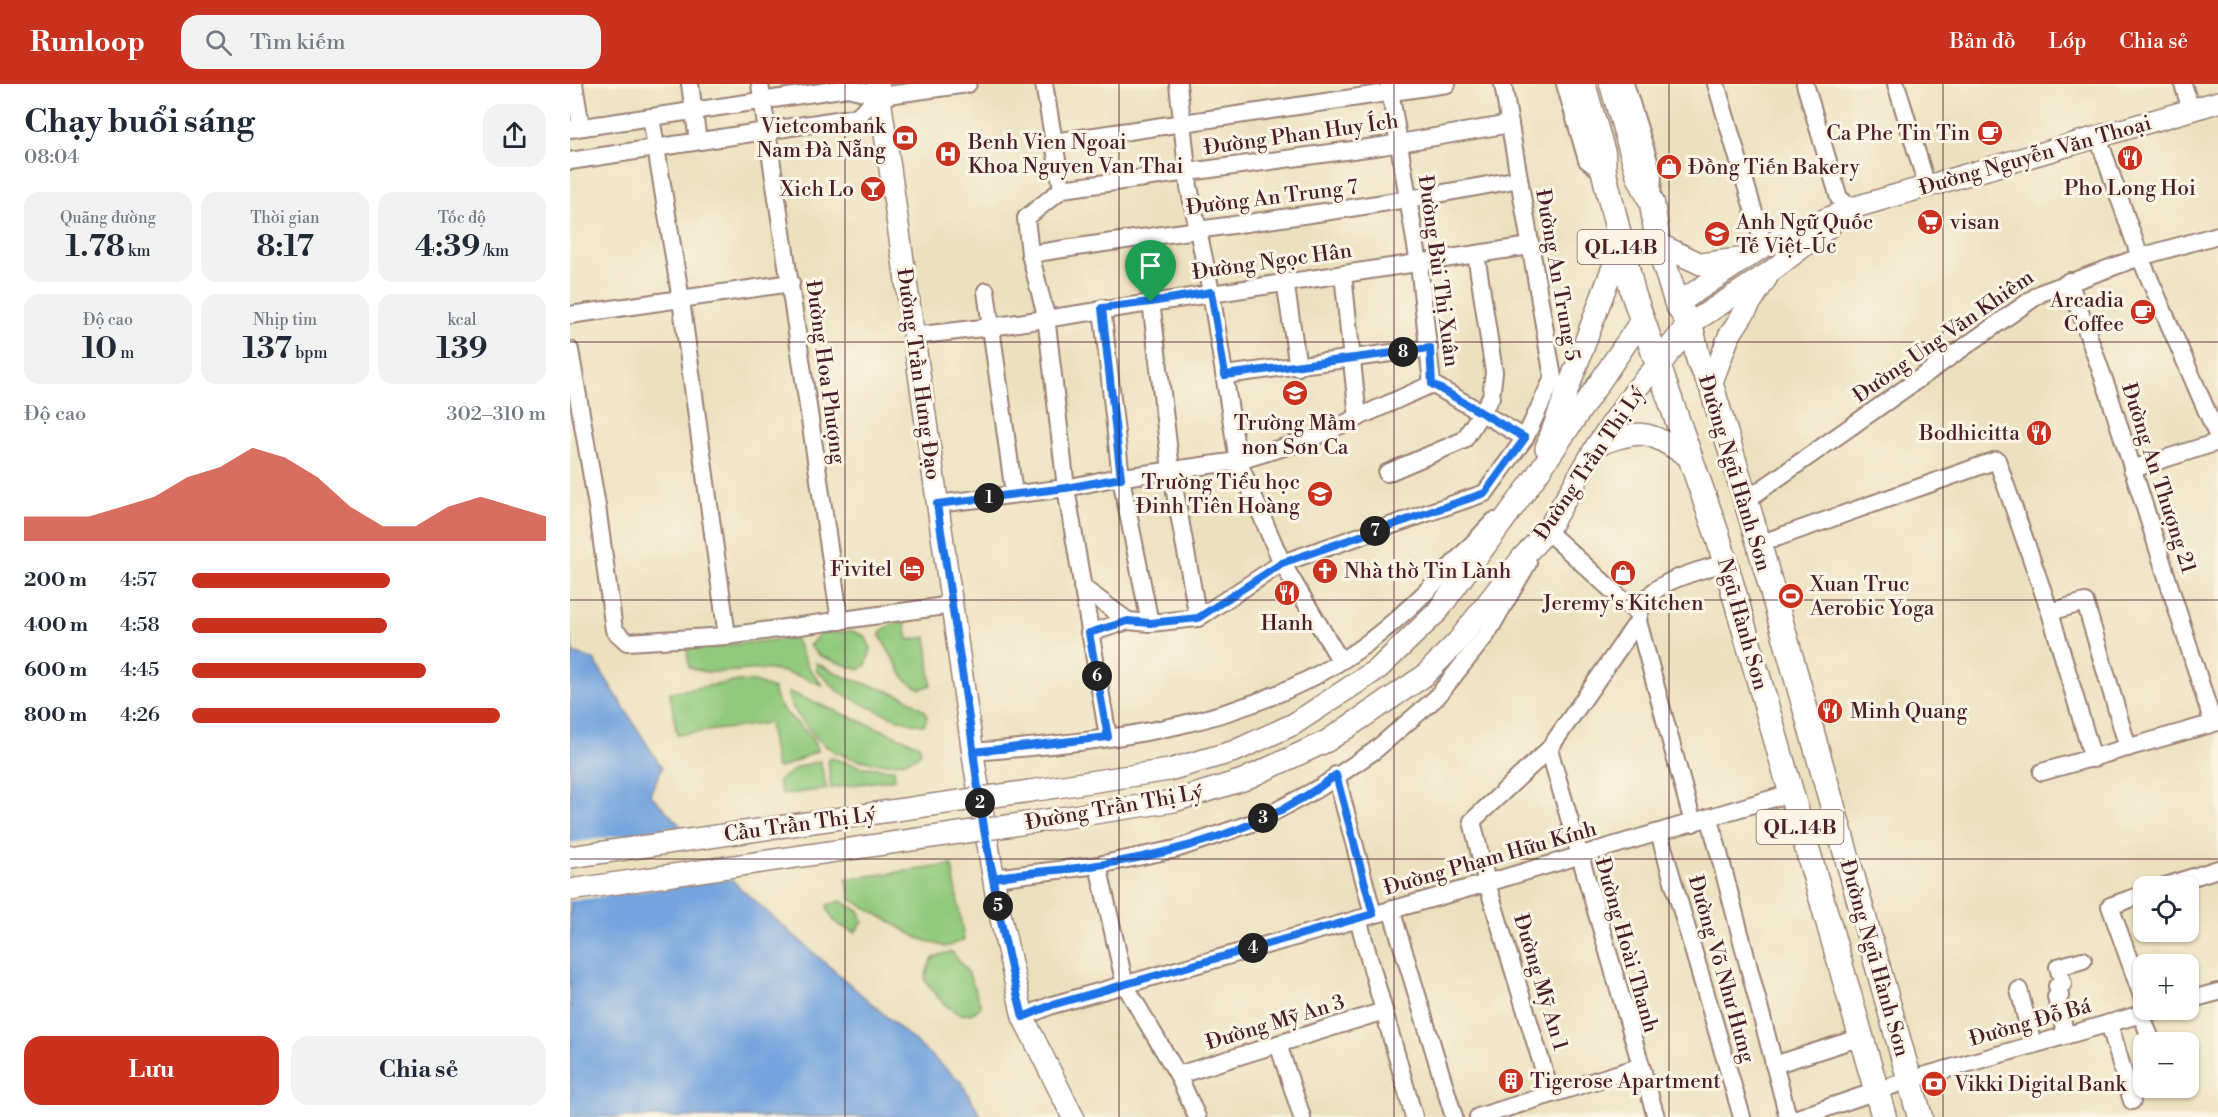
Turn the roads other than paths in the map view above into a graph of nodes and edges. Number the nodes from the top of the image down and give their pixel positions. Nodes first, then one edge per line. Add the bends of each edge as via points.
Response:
1 (574, 84) edge
2 (690, 84) edge
3 (968, 84) edge
4 (1044, 84) edge
5 (1178, 84) edge
6 (1447, 84) edge
7 (1503, 84) edge
8 (1564, 84) edge
9 (1583, 84) edge
10 (1612, 84) edge
11 (1625, 84) edge
12 (1716, 84) edge
13 (1805, 84) edge
14 (1896, 84) edge
15 (2183, 84) edge
16 (1389, 89) edge
17 (879, 90) edge
18 (762, 92) edge
19 (2218, 102) edge
20 (2191, 110) junction
21 (694, 111) junction
22 (651, 117) junction
23 (1183, 123) junction
24 (1510, 124) junction
25 (575, 128) edge
26 (767, 130) junction
27 (2098, 137) junction
28 (698, 141) junction
29 (1054, 141) junction
30 (1398, 143) junction
31 (656, 147) junction
32 (570, 160) edge
33 (1187, 172) junction
34 (1604, 173) junction
35 (1519, 179) junction
36 (1927, 186) junction
37 (1062, 189) junction
38 (1408, 201) junction
39 (1652, 203) junction
40 (1852, 208) junction
41 (1196, 228) junction
42 (2218, 235) edge
43 (1658, 244) junction
44 (1621, 245) junction
45 (1530, 246) junction
46 (1764, 246) junction
47 (1030, 254) junction
48 (1476, 254) junction
49 (2140, 257) junction
50 (1745, 258) junction
51 (1419, 264) junction
52 (1770, 272) junction
53 (1343, 274) junction
54 (1285, 281) junction
55 (2069, 281) junction
56 (791, 283) junction
57 (986, 291) dead end
58 (1211, 292) junction
59 (681, 300) junction
60 (1151, 302) junction
61 (1677, 304) junction
62 (1102, 308) junction
63 (570, 315) edge
64 (1046, 316) junction
65 (1641, 321) junction
66 (1690, 324) junction
67 (991, 327) junction
68 (913, 336) junction
69 (1430, 348) junction
70 (570, 350) edge
71 (1354, 358) junction
72 (1657, 366) junction
73 (1298, 367) junction
74 (1225, 375) junction
75 (1432, 384) junction
76 (1711, 385) junction
77 (1480, 413) junction
78 (1358, 417) junction
79 (2218, 437) edge
80 (1525, 438) junction
81 (2218, 442) edge
82 (1597, 445) junction
83 (1691, 458) junction
84 (1238, 461) junction
85 (2132, 469) junction
86 (1172, 470) junction
87 (1388, 473) dead end
88 (1121, 478) junction
89 (1534, 479) junction
90 (1066, 488) junction
91 (1014, 494) junction
92 (1745, 501) junction
93 (937, 504) junction
94 (1547, 531) junction
95 (1719, 537) junction
96 (1762, 542) junction
97 (1282, 563) junction
98 (1717, 565) junction
99 (1082, 587) junction
100 (952, 605) junction
101 (2050, 612) junction
102 (1638, 617) junction
103 (1198, 618) junction
104 (840, 621) junction
105 (1128, 621) junction
106 (1150, 623) junction
107 (1089, 633) junction
108 (727, 636) junction
109 (1341, 660) junction
110 (2216, 723) edge
111 (1108, 737) junction
112 (2128, 748) junction
113 (1549, 749) junction
114 (973, 752) junction
115 (2093, 759) junction
116 (2042, 772) dead end
117 (1336, 775) junction
118 (1030, 791) joint
119 (1781, 796) junction
120 (1710, 819) junction
121 (1693, 823) junction
122 (1659, 833) junction
123 (1579, 856) junction
124 (570, 857) edge
125 (1098, 865) junction
126 (2218, 869) edge
127 (2196, 876) edge
128 (994, 878) junction
129 (1487, 883) junction
130 (570, 890) edge
131 (2133, 898) edge
132 (1391, 909) junction
133 (1366, 916) junction
134 (2083, 960) dead end
135 (2133, 970) edge
136 (1125, 985) junction
137 (2019, 990) dead end
138 (2218, 992) edge
139 (2199, 997) edge
140 (1384, 1011) junction
141 (2133, 1014) edge
142 (1023, 1017) junction
143 (2109, 1023) junction
144 (2066, 1035) junction
145 (1852, 1040) junction
146 (1278, 1044) junction
147 (2033, 1045) junction
148 (1774, 1065) junction
149 (1639, 1067) junction
150 (1178, 1075) junction
151 (1913, 1079) junction
152 (1873, 1093) junction
153 (1551, 1094) junction
154 (2132, 1101) dead end
155 (1922, 1114) edge
156 (1073, 1117) edge
157 (1197, 1117) edge
158 (1302, 1117) edge
159 (1414, 1117) edge
160 (1454, 1117) edge
161 (1478, 1117) edge
162 (1656, 1117) edge
163 (1742, 1117) edge
164 (1788, 1117) edge
165 (1800, 1117) edge
166 (1875, 1117) edge
167 (1884, 1117) edge

1 - 25 street
2 - 21 street
3 - 17 street
4 - 29 street
5 - 23 street
6 - 16 street
7 - 24 street, Đường An Trung 5
8 - 34 street via 1587,160
9 - 34 highway, QL.14B via 1603,153
10 - 39 highway, QL.14B via 1639,176
11 - 39 street via 1653,174
12 - 46 street
13 - 40 street via 1839,198
14 - 36 street
15 - 20 street
16 - 23 street
16 - 30 street, Đường Bùi Thị Xuân
17 - 18 street
17 - 26 street via 856,117
17 - 68 main road, Đường Trần Hưng Đạo
18 - 21 street
18 - 26 street, Đường Hoa Phượng
19 - 20 main road, Đường Nguyễn Văn Thoại
20 - 27 main road, Đường Nguyễn Văn Thoại
21 - 22 street
21 - 28 street
22 - 25 street
22 - 31 street
23 - 29 street
23 - 33 street
24 - 30 street, Đường Phan Huy Ích
24 - 35 street, Đường An Trung 5
26 - 28 street
26 - 56 street, Đường Hoa Phượng
27 - 36 main road, Đường Nguyễn Văn Thoại
27 - 49 street
28 - 31 street
29 - 37 street
30 - 33 street, Đường Phan Huy Ích
30 - 38 street, Đường Bùi Thị Xuân
31 - 32 street
31 - 59 street
33 - 37 street, Đường Phan Huy Ích
33 - 41 street
34 - 44 highway, QL.14B
35 - 38 street, Đường An Trung 7
35 - 45 street, Đường An Trung 5
36 - 40 main road, Đường Nguyễn Văn Thoại
37 - 47 street via 1026,218
38 - 41 street, Đường An Trung 7
38 - 51 street, Đường Bùi Thị Xuân
39 - 43 highway, QL.14B
40 - 46 main road, Đường Nguyễn Văn Thoại
40 - 52 main road, Đường Nguyễn Văn Thoại
41 - 47 street, Đường An Trung 7
41 - 58 street
42 - 49 street, Đường Ung Văn Khiêm
43 - 50 main road via 1701,264
43 - 61 highway, QL.14B
44 - 65 highway, QL.14B
44 - 89 main road
45 - 48 street, Đường Ngọc Hân
45 - 80 street, Đường An Trung 5 via 1553,378
46 - 50 main road, Đường Nguyễn Văn Thoại
47 - 64 street
48 - 51 street, Đường Ngọc Hân
48 - 77 street via 1494,378 1491,397
49 - 55 street, Đường Ung Văn Khiêm
49 - 79 street
50 - 61 main road, Đường Nguyễn Văn Thoại
51 - 53 street, Đường Ngọc Hân
51 - 69 street, Đường Bùi Thị Xuân
52 - 66 main road, Đường Nguyễn Văn Thoại
52 - 76 main road via 1729,336
53 - 54 street, Đường Ngọc Hân
53 - 71 street
54 - 58 street, Đường Ngọc Hân
54 - 73 street
55 - 85 street, Đường An Thượng 21
55 - 92 street, Đường Ung Văn Khiêm via 2041,293
56 - 59 street
56 - 104 street, Đường Hoa Phượng
57 - 67 street
58 - 60 street, Đường Ngọc Hân
58 - 74 street
59 - 63 street
59 - 108 street
60 - 62 street, Đường Ngọc Hân
60 - 86 street
61 - 65 highway
61 - 66 highway, Đường Ngũ Hành Sơn
62 - 64 street, Đường Ngọc Hân
62 - 88 street
64 - 67 street, Đường Ngọc Hân
64 - 90 street
65 - 72 highway, Đường Ngũ Hành Sơn
65 - 89 main road, Đường Trần Thị Lý
66 - 72 highway
66 - 76 highway, Đường Ngũ Hành Sơn / QL.14B via 1699,361
67 - 68 street, Đường Ngọc Hân
67 - 91 street
68 - 93 main road, Đường Trần Hưng Đạo
69 - 71 street
69 - 75 street, Đường Bùi Thị Xuân
70 - 108 street via 614,630 627,642
71 - 73 street
71 - 78 street
72 - 82 main road, Đường Trần Thị Lý
72 - 83 highway, Đường Ngũ Hành Sơn / QL.14B
73 - 74 street
74 - 84 street
75 - 77 street
75 - 78 street, Đường Bùi Thị Xuân
76 - 92 highway, Đường Ngũ Hành Sơn / QL.14B
77 - 80 street
77 - 87 street via 1464,440
78 - 84 street, Đường Bùi Thị Xuân via 1308,440
80 - 97 street, Đường An Trung 5 via 1485,493
81 - 85 street
82 - 83 main road via 1630,433 1655,436
82 - 94 main road, Đường Trần Thị Lý
83 - 95 highway, Đường Ngũ Hành Sơn / QL.14B
84 - 86 street, Đường Bùi Thị Xuân
84 - 97 street
85 - 110 street, Đường An Thượng 21
86 - 88 street, Đường Bùi Thị Xuân
86 - 103 street
88 - 90 street, Đường Bùi Thị Xuân
88 - 106 street
89 - 109 street via 1409,607
89 - 118 main road, Đường Trần Thị Lý via 1437,612 1379,668 1324,706 1235,751 1169,770
90 - 91 street, Đường Bùi Thị Xuân
90 - 99 street
91 - 93 street, Đường Bùi Thị Xuân
92 - 96 highway, Đường Ngũ Hành Sơn / QL.14B
93 - 100 main road, Đường Trần Hưng Đạo
94 - 102 street
94 - 117 street via 1487,634 1436,698 1374,752
94 - 130 main road, Đường Trần Thị Lý, bridge via 1458,641 1424,675 1327,741 1243,780 1174,801
95 - 98 main road, Ngũ Hành Sơn
95 - 152 highway, Ngũ Hành Sơn / QL.14B
96 - 101 street via 1997,460
96 - 151 highway, Đường Ngũ Hành Sơn / QL.14B
97 - 103 street, Đường An Trung 5
97 - 109 street
98 - 102 street via 1670,580 1644,601
98 - 119 main road, Ngũ Hành Sơn
99 - 105 street
99 - 107 street
100 - 104 street
100 - 114 main road, Đường Trần Hưng Đạo
101 - 112 street via 2085,602
101 - 115 street
102 - 113 street
102 - 121 street
103 - 106 street
104 - 108 street
105 - 106 street
105 - 107 street
107 - 111 street
109 - 111 street via 1244,709 1149,733
110 - 112 street
111 - 114 street
112 - 115 street
113 - 123 street, Đường Hoài Thanh
113 - 129 street, Đường Mỹ An 1 via 1472,820
114 - 128 main road, Đường Trần Hưng Đạo
115 - 116 street
117 - 125 street via 1280,810 1228,832 1156,854
117 - 133 street
118 - 124 main road, Cầu Trần Thị Lý, bridge
119 - 120 street, Đường Phạm Hữu Kính
119 - 145 main road, Ngũ Hành Sơn
120 - 121 street, Đường Phạm Hữu Kính
120 - 148 street
121 - 122 street, Đường Phạm Hữu Kính
122 - 123 street, Đường Phạm Hữu Kính
122 - 163 street, Đường Võ Như Hưng
123 - 129 street, Đường Phạm Hữu Kính
123 - 149 street, Đường Hoài Thanh
125 - 128 street
125 - 136 street
126 - 127 street
128 - 142 main road, Đường Trần Hưng Đạo
129 - 132 street, Đường Phạm Hữu Kính
129 - 153 street, Đường Mỹ An 1
131 - 135 street via 2110,906
132 - 133 street, Đường Phạm Hữu Kính
132 - 160 street
133 - 136 street, Đường Phạm Hữu Kính
133 - 140 street
134 - 144 street via 2058,967 2063,984 2058,986 2060,996 2056,997
136 - 142 street, Đường Phạm Hữu Kính
136 - 150 street
137 - 147 street
138 - 139 street
140 - 146 street, Đường Mỹ An 3
140 - 159 street
141 - 143 street, Đường Đỗ Bá
142 - 156 main road, Đường Trần Hưng Đạo
143 - 144 street, Đường Đỗ Bá
143 - 154 street
144 - 147 street, Đường Đỗ Bá
145 - 148 street
145 - 152 main road, Ngũ Hành Sơn
146 - 150 street, Đường Mỹ An 3
146 - 158 street
147 - 151 street, Đường Đỗ Bá
148 - 164 street
149 - 153 street
149 - 162 street, Đường Hoài Thanh
150 - 157 street
151 - 152 street, Đường Đỗ Bá
151 - 155 highway, Đường Ngũ Hành Sơn
152 - 165 street, Đường Đỗ Bá
152 - 166 main road, Ngũ Hành Sơn
152 - 167 highway, Ngũ Hành Sơn / QL.14B
153 - 161 street

